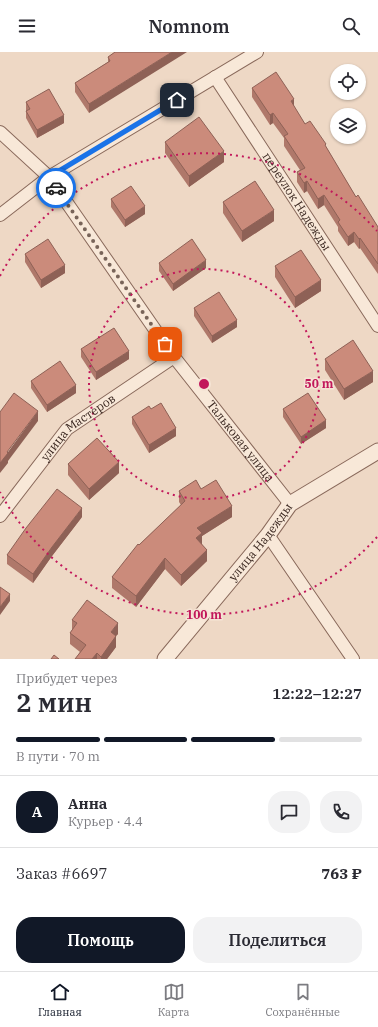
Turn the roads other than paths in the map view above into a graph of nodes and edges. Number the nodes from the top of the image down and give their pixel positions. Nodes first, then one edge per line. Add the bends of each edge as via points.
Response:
1 (258, 52) edge
2 (215, 78) junction
3 (0, 132) edge
4 (49, 177) junction
5 (0, 215) edge
6 (378, 326) edge
7 (174, 357) junction
8 (378, 451) edge
9 (290, 504) junction
10 (0, 516) edge
11 (268, 535) junction
12 (165, 659) edge
13 (353, 659) edge

1 - 2 street
2 - 4 street
2 - 6 street, переулок Надежды
3 - 4 street, Тальковая улица
4 - 5 street
4 - 7 street, Тальковая улица
7 - 9 street, Тальковая улица
7 - 10 street, улица Мастеров via 67,429
8 - 9 street, улица Надежды
9 - 11 street, улица Надежды
11 - 12 street, улица Надежды
11 - 13 street

